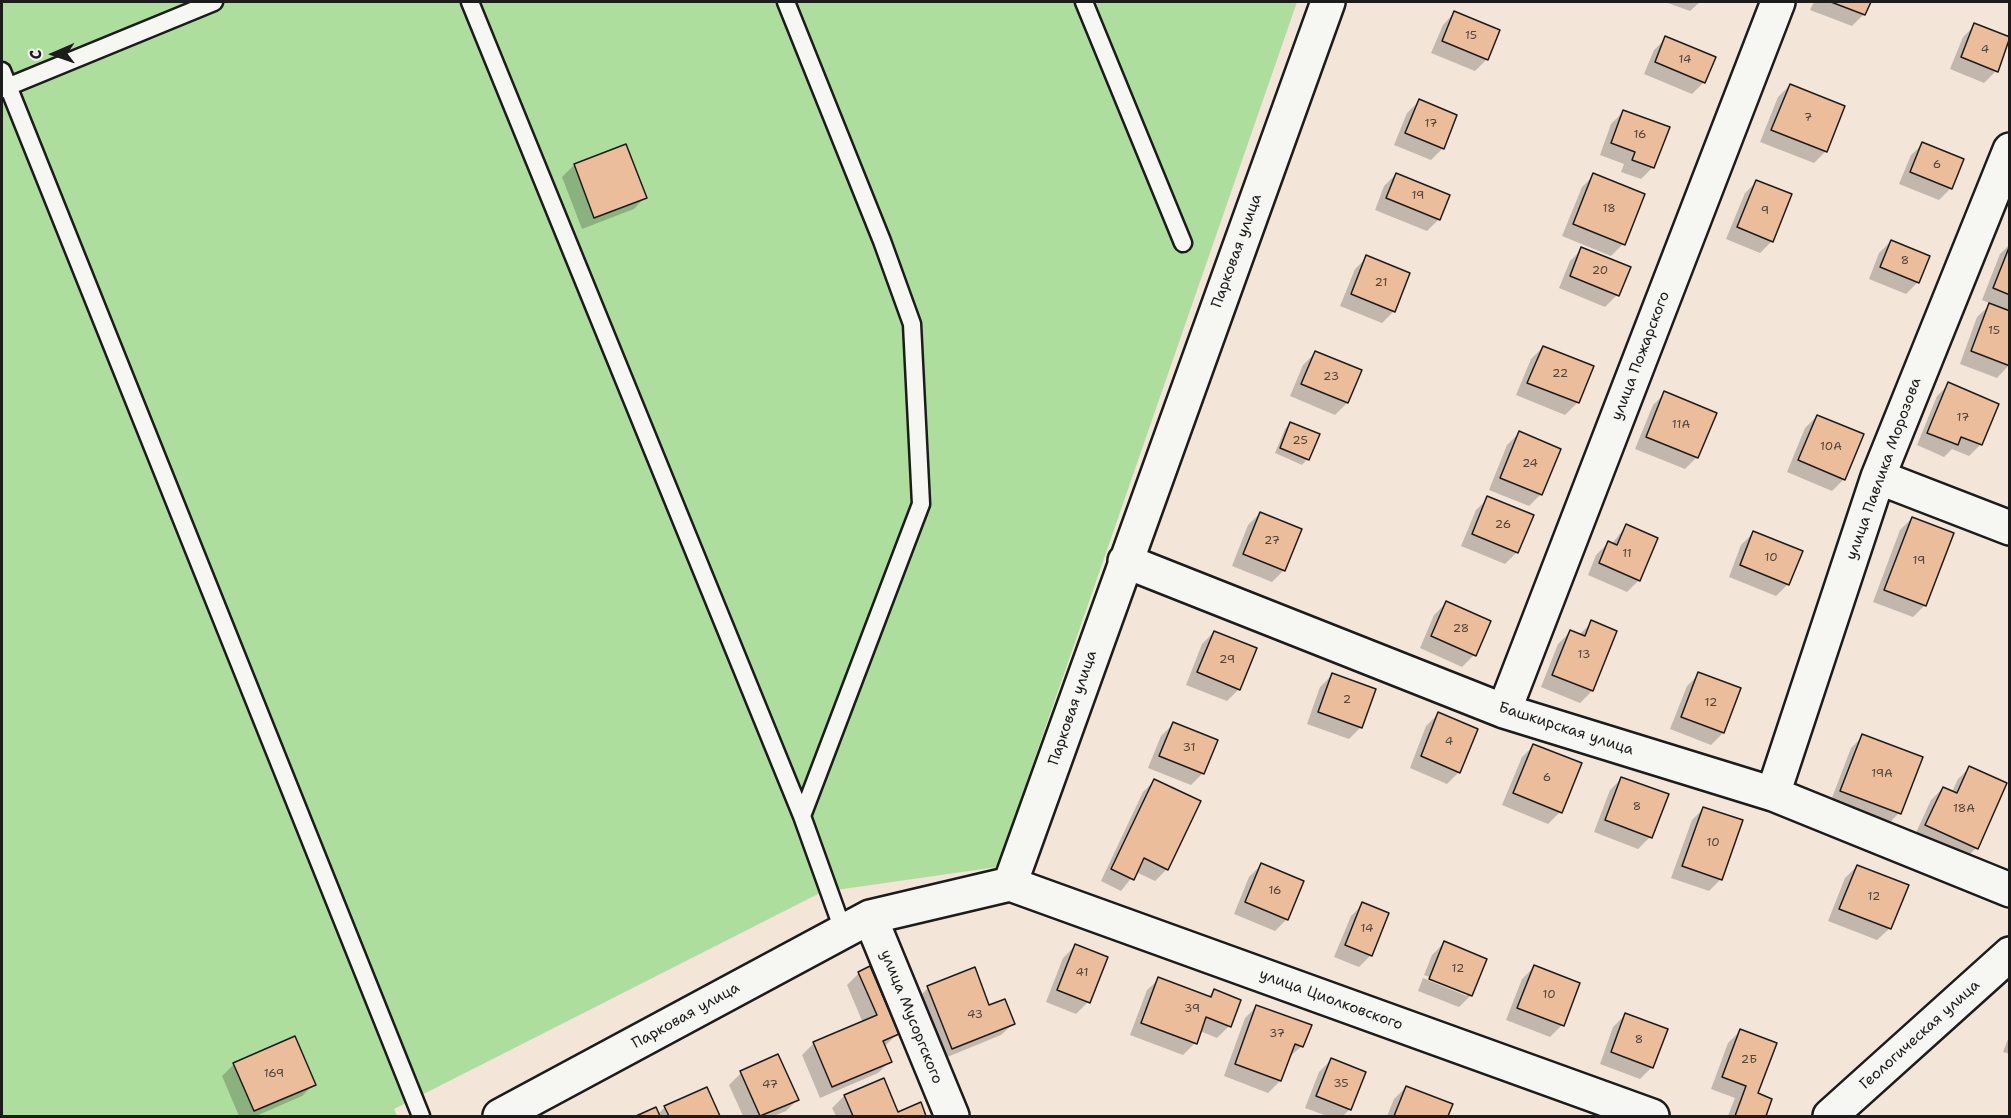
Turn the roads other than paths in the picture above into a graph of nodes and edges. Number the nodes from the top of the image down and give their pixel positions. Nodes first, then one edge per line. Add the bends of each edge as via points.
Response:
1 (214, 2) edge
2 (470, 2) edge
3 (786, 2) edge
4 (1084, 2) edge
5 (1328, 2) edge
6 (1778, 2) edge
7 (4, 82) edge
8 (2010, 150) edge
9 (1183, 243) dead end
10 (1878, 477) junction
11 (2010, 528) edge
12 (1125, 561) junction
13 (1504, 711) junction
14 (1773, 794) junction
15 (802, 816) junction
16 (1010, 884) junction
17 (2010, 890) edge
18 (856, 924) junction
19 (2010, 954) edge
20 (421, 1116) edge
21 (500, 1116) edge
22 (952, 1116) edge
23 (1652, 1116) edge
24 (1830, 1116) edge

1 - 7 lane
2 - 15 lane
3 - 15 lane via 912,324 921,504
4 - 9 lane
5 - 12 street, Парковая улица
6 - 13 street, улица Пожарского
7 - 20 lane
8 - 10 street, улица Павлика Морозова
10 - 11 street
10 - 14 street, улица Павлика Морозова
12 - 13 street, Башкирская улица
12 - 16 street, Парковая улица
13 - 14 street, Башкирская улица
14 - 17 street, Башкирская улица
15 - 18 lane
16 - 18 street, Парковая улица
16 - 23 street, улица Циолковского
18 - 21 street, Парковая улица
18 - 22 street, улица Мусоргского
19 - 24 street, Геологическая улица

